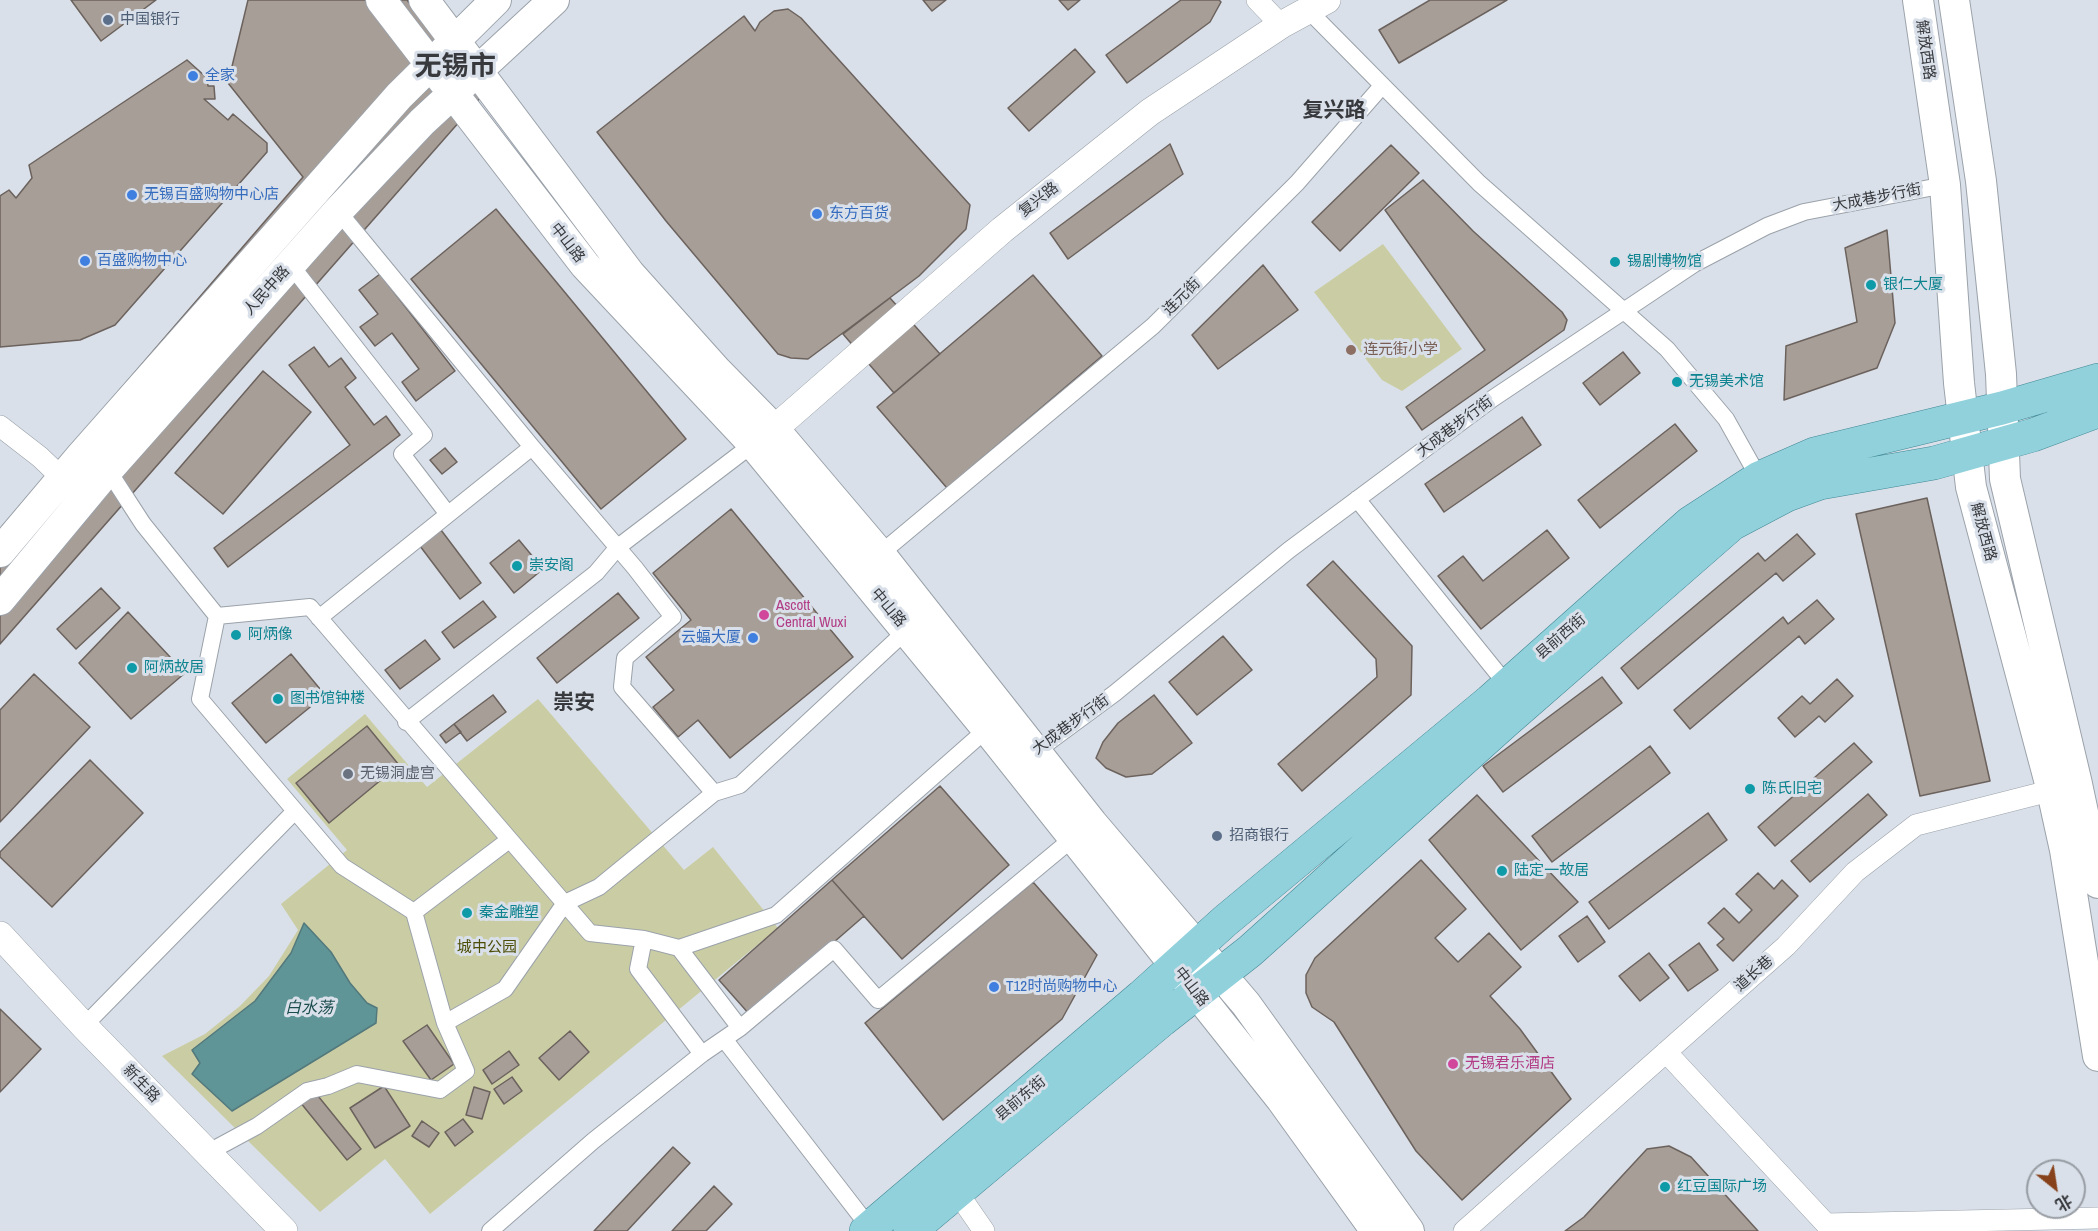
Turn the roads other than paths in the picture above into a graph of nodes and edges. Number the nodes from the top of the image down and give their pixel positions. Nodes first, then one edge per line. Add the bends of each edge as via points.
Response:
1 (381, 0) edge
2 (424, 0) edge
3 (496, 0) edge
4 (554, 0) edge
5 (1257, 0) edge
6 (1918, 0) edge
7 (1954, 0) edge
8 (1317, 5) edge
9 (1281, 25) junction
10 (455, 41) junction
11 (429, 66) junction
12 (478, 71) junction
13 (1381, 87) junction
14 (452, 95) junction
15 (1945, 186) junction
16 (338, 211) junction
17 (290, 264) junction
18 (1624, 312) junction
19 (2098, 380) edge
20 (2002, 408) junction
21 (2098, 411) edge
22 (1963, 418) junction
23 (0, 426) edge
24 (763, 437) junction
25 (2004, 444) junction
26 (532, 447) junction
27 (1967, 454) junction
28 (108, 471) junction
29 (62, 478) junction
30 (1759, 478) junction
31 (1357, 499) junction
32 (447, 513) junction
33 (618, 547) junction
34 (0, 552) edge
35 (880, 554) junction
36 (0, 600) edge
37 (217, 616) junction
38 (319, 618) junction
39 (907, 630) junction
40 (1507, 685) junction
41 (406, 722) junction
42 (987, 729) junction
43 (1026, 759) junction
44 (2065, 787) junction
45 (714, 793) junction
46 (294, 812) junction
47 (1072, 839) junction
48 (509, 840) junction
49 (2098, 877) edge
50 (565, 903) junction
51 (414, 912) junction
52 (0, 934) edge
53 (644, 939) junction
54 (679, 948) junction
55 (1186, 956) junction
56 (1208, 984) junction
57 (446, 1023) junction
58 (84, 1026) junction
59 (740, 1028) junction
60 (724, 1039) junction
61 (1666, 1052) junction
62 (702, 1054) junction
63 (2098, 1056) edge
64 (207, 1153) junction
65 (957, 1192) junction
66 (2098, 1218) edge
67 (868, 1229) edge
68 (284, 1231) edge
69 (490, 1231) edge
70 (910, 1231) edge
71 (984, 1231) edge
72 (1376, 1231) edge
73 (1409, 1231) edge
74 (1464, 1231) edge

1 - 11 main road, 中山路
2 - 10 main road, 中山路
3 - 10 main road, 人民中路
4 - 12 main road, 人民中路
5 - 9 street
6 - 15 main road, 解放西路
7 - 20 main road, 解放西路 via 1981,180
8 - 9 street, 复兴路
8 - 13 street
9 - 24 street, 复兴路 via 1150,112 1002,230
10 - 11 main road, 人民中路
10 - 12 main road, 中山路
11 - 14 main road, 中山路
11 - 29 main road, 人民中路
12 - 14 main road, 人民中路
12 - 24 main road, 中山路 via 630,274 716,370
13 - 18 street via 1479,183
13 - 35 street, 连元街 via 1298,183 1153,326
14 - 16 main road, 人民中路
14 - 24 main road, 中山路 via 585,265
15 - 18 street, 大成巷步行街 via 1804,212 1767,226 1694,264
15 - 22 main road, 解放西路
16 - 17 main road, 人民中路
16 - 26 street
17 - 28 main road, 人民中路
17 - 32 street via 424,435 402,454
18 - 30 street via 1667,349 1726,419
18 - 31 street, 大成巷步行街 via 1492,399
19 - 20 main road, 县前西街
20 - 22 main road, 县前西街
20 - 25 main road, 解放西路
21 - 25 main road, 县前西街
22 - 27 main road, 解放西路
22 - 30 main road, 县前西街 via 1814,454
23 - 29 street
24 - 33 street
24 - 35 main road, 中山路
24 - 39 main road, 中山路
25 - 27 main road, 县前西街
25 - 44 main road, 解放西路 via 2005,479
26 - 32 street
26 - 33 street
27 - 44 main road, 解放西路 via 1971,487
27 - 56 main road, 县前西街 via 1820,483 1787,495 1732,524
28 - 36 main road, 人民中路
28 - 37 street via 143,524
29 - 34 main road, 人民中路
30 - 40 main road, 县前西街 via 1690,523
31 - 40 street
31 - 43 street, 大成巷步行街 via 1115,693
32 - 38 street
33 - 41 street via 596,573
33 - 45 street via 673,617 625,658 622,687
35 - 43 main road, 中山路
37 - 38 street via 310,607
37 - 46 street via 200,699
38 - 41 street
39 - 42 main road, 中山路
39 - 45 street via 740,785
40 - 55 main road, 县前西街
41 - 48 street
42 - 43 main road, 中山路
42 - 54 street via 776,915
43 - 47 main road, 中山路
43 - 55 main road, 中山路 via 1092,823
44 - 49 main road, 解放西路
44 - 61 street, 道长巷 via 1916,825 1855,872 1786,946
44 - 63 main road, 解放西路 via 2065,850
45 - 50 street via 600,888
46 - 51 street via 342,866
46 - 58 street
47 - 55 main road, 中山路
47 - 59 street via 878,1000 834,949
48 - 50 street
48 - 51 street
50 - 53 street via 590,933
50 - 57 street via 505,989
51 - 57 street
52 - 58 street, 新生路
53 - 54 street
53 - 62 street via 638,969
54 - 59 street
55 - 56 main road, 中山路
55 - 67 main road, 县前东街
56 - 65 main road, 县前东街
56 - 72 main road, 中山路 via 1281,1099
56 - 73 main road, 中山路 via 1306,1084
57 - 64 street via 466,1071 440,1090 357,1074 307,1091 257,1126
58 - 64 street, 新生路
59 - 60 street
60 - 62 street
60 - 67 street
61 - 66 street via 1826,1224
61 - 74 street, 道长巷
62 - 69 street via 593,1141
64 - 68 street, 新生路
65 - 70 main road, 县前东街
65 - 71 street

